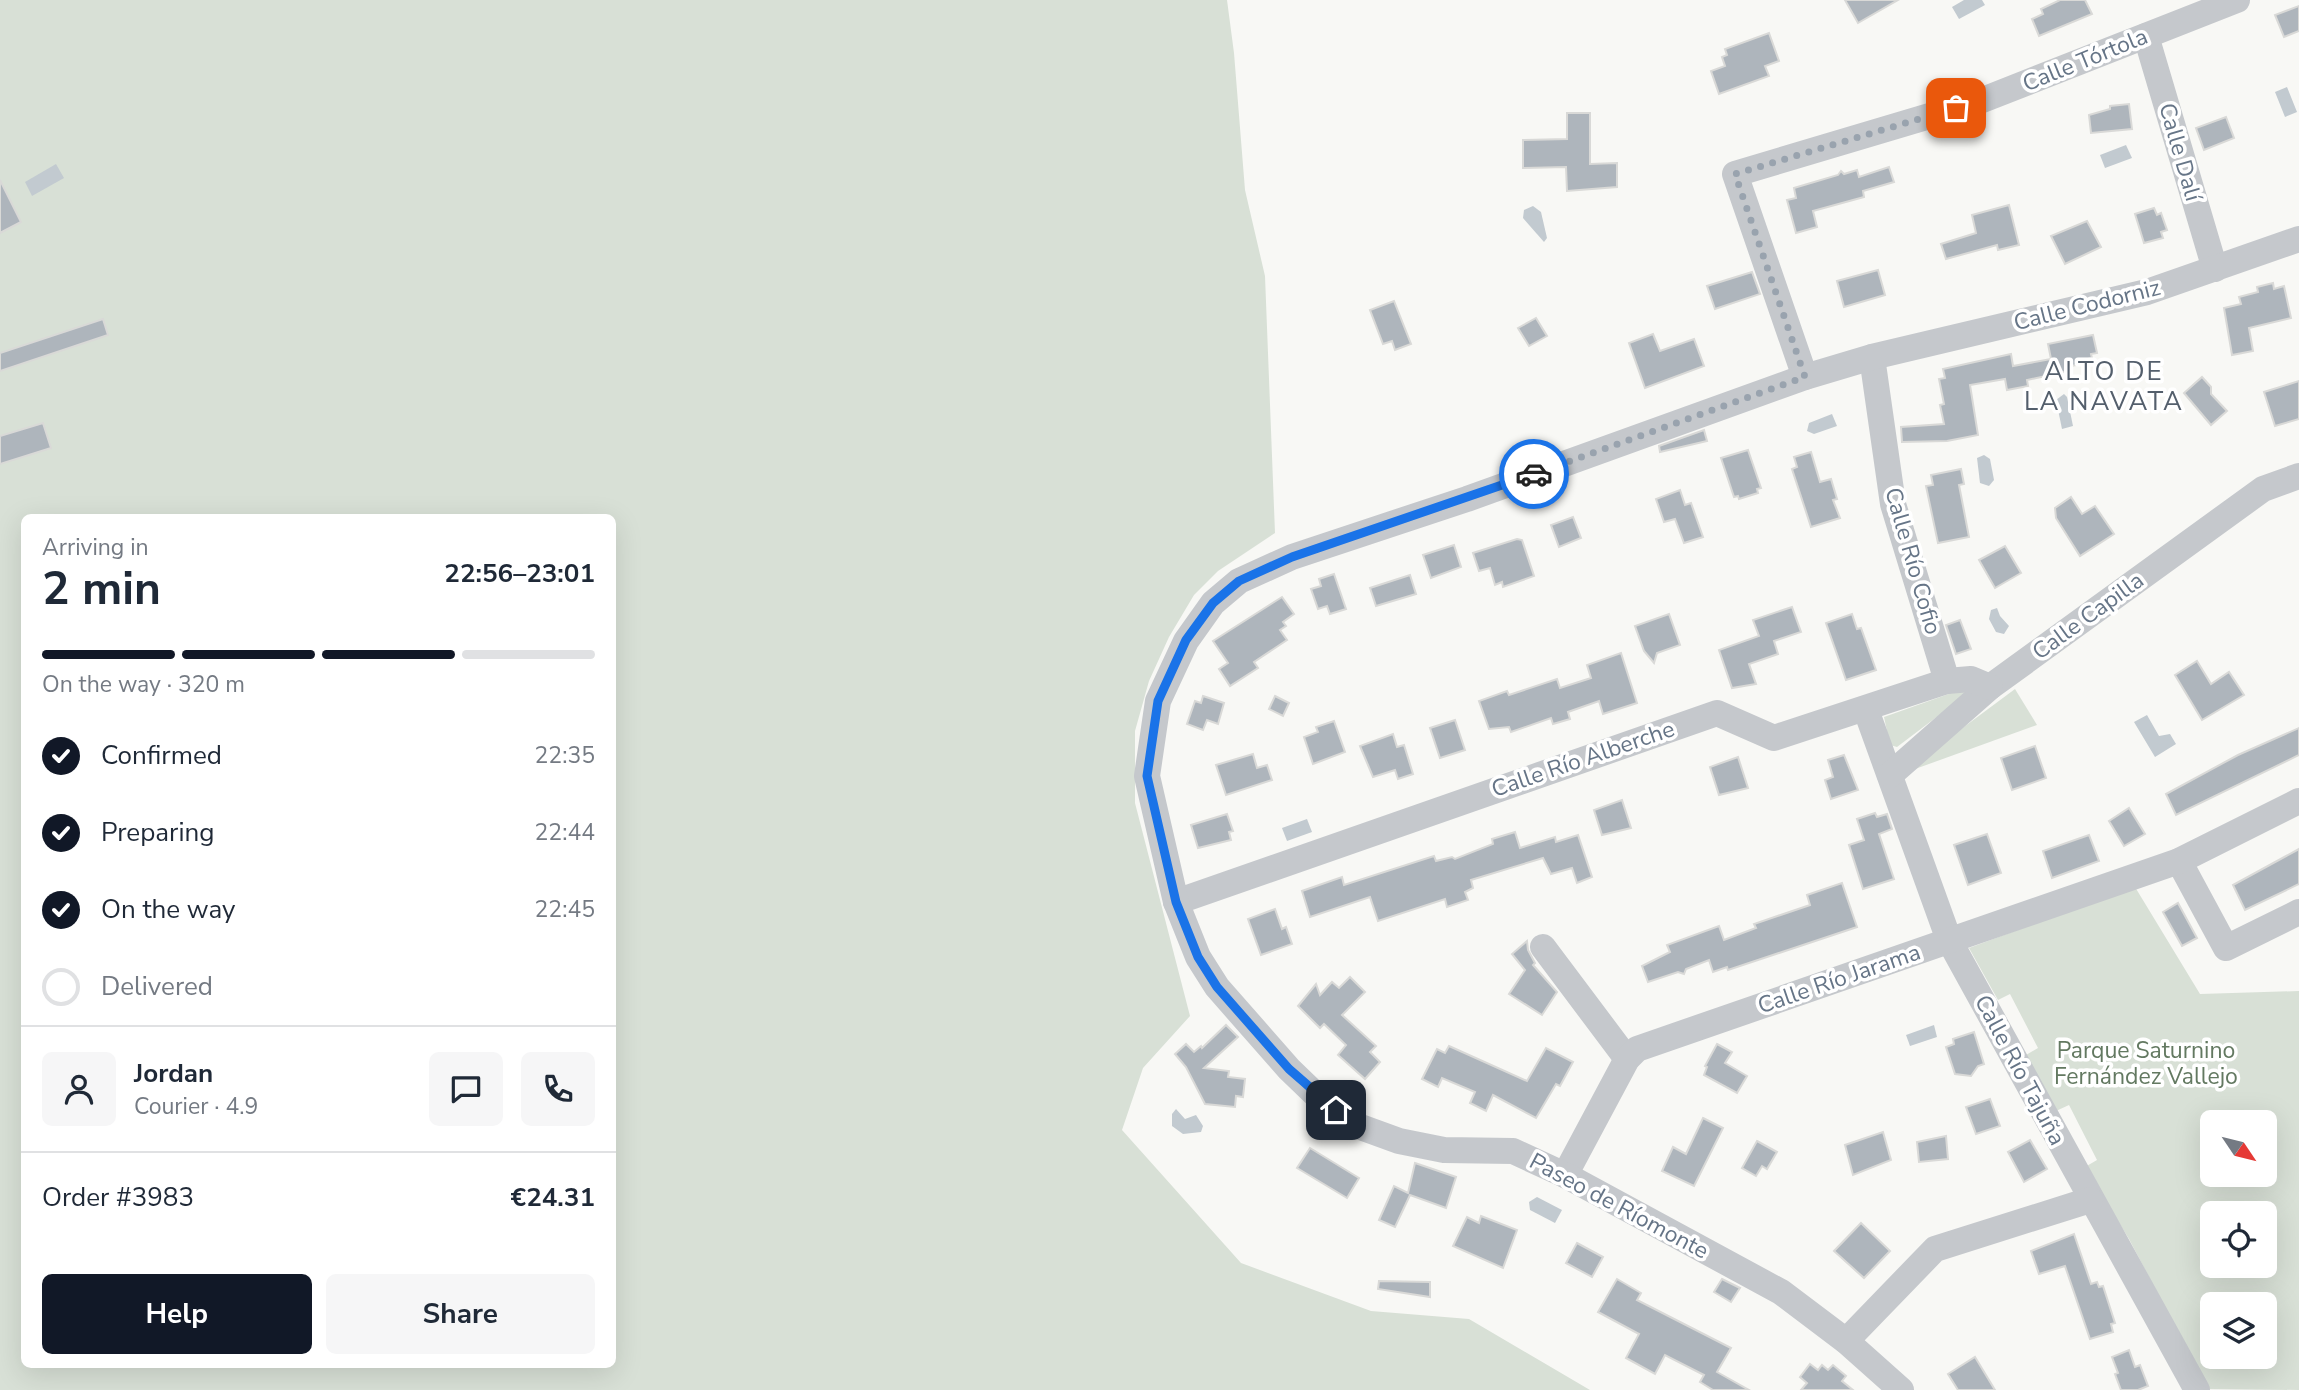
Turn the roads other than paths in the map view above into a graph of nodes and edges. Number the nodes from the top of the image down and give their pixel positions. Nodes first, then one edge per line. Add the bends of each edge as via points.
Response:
1 (2236, 0) edge
2 (2146, 36) junction
3 (2299, 239) edge
4 (2215, 269) junction
5 (1872, 357) junction
6 (1805, 377) junction
7 (2299, 476) edge
8 (1947, 681) junction
9 (1990, 687) junction
10 (1866, 710) junction
11 (1890, 775) junction
12 (2299, 801) edge
13 (2179, 861) junction
14 (1176, 902) junction
15 (2299, 912) edge
16 (1949, 940) junction
17 (1543, 947) dead end
18 (1627, 1059) junction
19 (1565, 1175) junction
20 (2090, 1200) junction
21 (1846, 1341) junction
22 (1901, 1390) edge
23 (2197, 1390) edge

1 - 2 street, Calle Tórtola
2 - 4 street, Calle Dalí
2 - 6 street, Calle Tórtola via 1980,101 1735,174
3 - 4 street, Calle Codorniz
4 - 5 street, Calle Codorniz via 2147,292
5 - 6 street, Calle Codorniz
5 - 8 street, Calle Río Cofio via 1893,504
6 - 14 street, Paseo de Ríomonte via 1292,557 1239,581 1213,603 1186,640 1158,701 1147,776
7 - 9 street, Calle Capilla via 2263,489
8 - 9 street, Calle Río Alberche via 1971,678
8 - 10 street, Calle Río Alberche
9 - 11 street, Calle Capilla
10 - 11 street
10 - 14 street, Calle Río Alberche via 1774,738 1717,712
11 - 16 street
12 - 13 street, Calle Río Jarama
13 - 15 street via 2226,948
13 - 16 street, Calle Río Jarama
14 - 19 street, Paseo de Ríomonte via 1198,957 1217,987 1289,1069 1355,1125 1399,1141 1444,1150 1513,1151
16 - 18 street, Calle Río Jarama via 1637,1049
16 - 20 street, Calle Río Tajuña
17 - 18 street
18 - 19 street
19 - 21 street, Paseo de Ríomonte via 1781,1292
20 - 21 street via 1935,1249
20 - 23 street, Calle Río Tajuña
21 - 22 street, Paseo de Ríomonte

